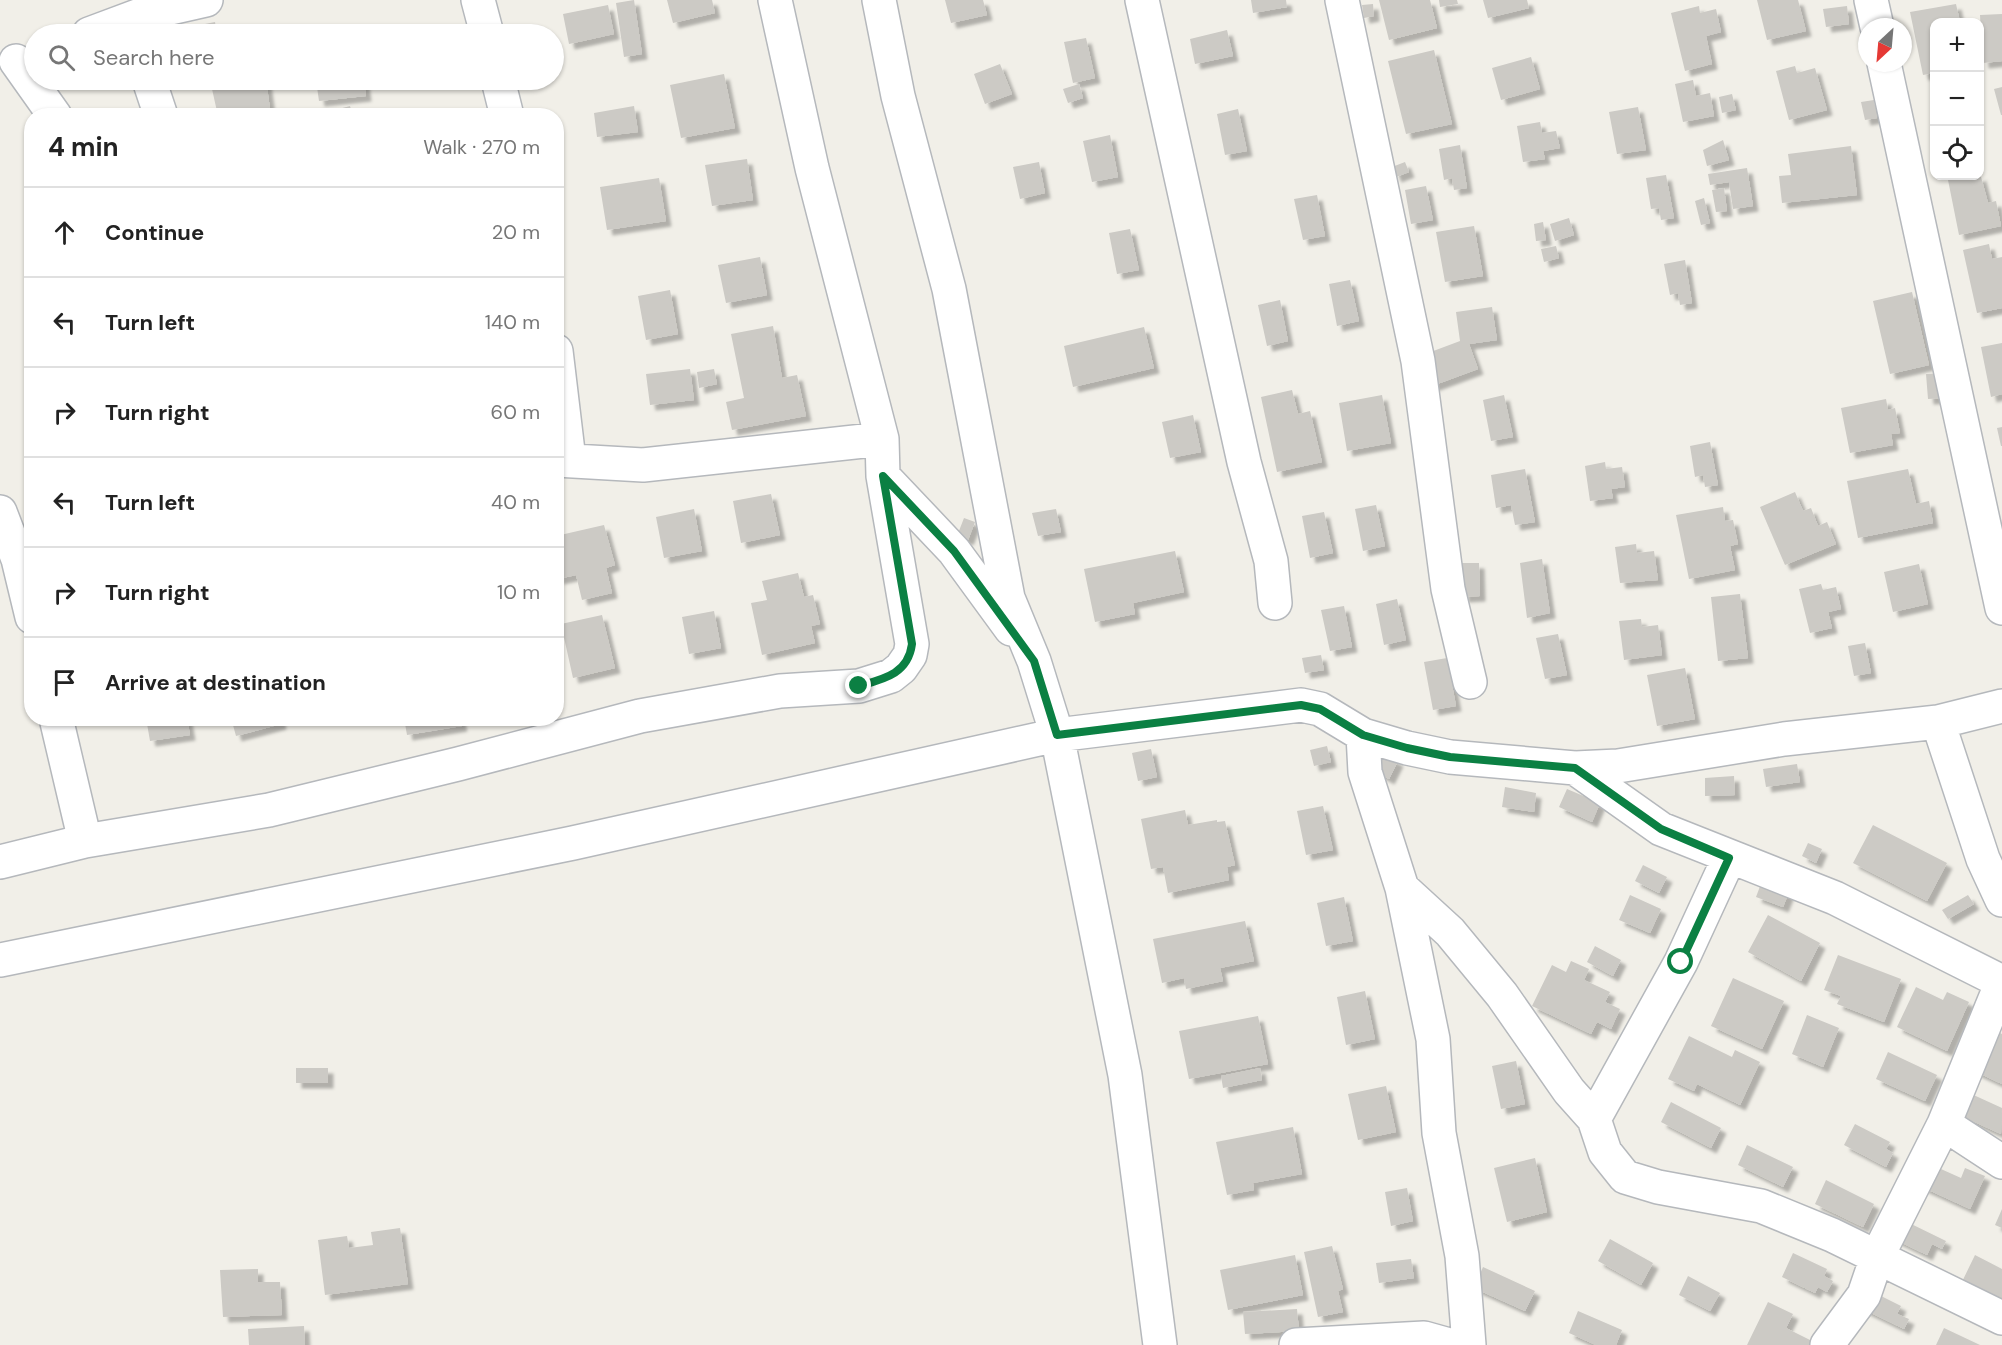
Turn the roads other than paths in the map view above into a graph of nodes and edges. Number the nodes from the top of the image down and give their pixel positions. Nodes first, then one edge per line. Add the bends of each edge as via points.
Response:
1 (206, 0) edge
2 (478, 0) edge
3 (775, 0) edge
4 (879, 0) edge
5 (1142, 0) edge
6 (1342, 0) edge
7 (1871, 0) edge
8 (1875, 18) edge
9 (144, 24) edge
10 (484, 24) edge
11 (1886, 72) edge
12 (38, 90) edge
13 (152, 90) edge
14 (500, 90) edge
15 (50, 108) edge
16 (158, 108) edge
17 (505, 108) edge
18 (882, 439) junction
19 (564, 460) edge
20 (883, 476) junction
21 (0, 512) edge
22 (16, 558) edge
23 (24, 588) edge
24 (1275, 603) dead end
25 (2002, 608) edge
26 (1034, 661) junction
27 (1470, 682) dead end
28 (2002, 706) edge
29 (1938, 723) junction
30 (58, 726) edge
31 (1057, 735) junction
32 (1363, 735) junction
33 (1575, 768) junction
34 (85, 841) junction
35 (1729, 858) junction
36 (0, 862) edge
37 (1402, 888) junction
38 (2002, 900) edge
39 (0, 960) edge
40 (2002, 982) edge
41 (1594, 1119) junction
42 (1944, 1124) junction
43 (2002, 1162) edge
44 (1877, 1257) junction
45 (2002, 1318) edge
46 (1160, 1345) edge
47 (1296, 1345) edge
48 (1449, 1345) edge
49 (1469, 1345) edge
50 (1827, 1345) edge

1 - 9 street
2 - 10 street
3 - 18 street via 812,168
4 - 26 street via 898,96 949,289 1008,598
5 - 24 street via 1244,462 1271,561
6 - 27 street via 1418,361 1448,589
7 - 8 street
11 - 25 street
12 - 15 street
13 - 16 street
14 - 17 street
18 - 19 street via 643,465
18 - 20 street
20 - 26 street via 954,551
20 - 34 street via 912,644 910,655 891,676 859,686 780,691 640,716 269,810
21 - 22 street
22 - 23 street
26 - 31 street
28 - 29 street
29 - 33 street via 1784,739 1618,766
29 - 38 street via 1983,859
30 - 34 street
31 - 32 street via 1301,705 1320,709
31 - 39 street via 573,843
31 - 46 street via 1125,1075
32 - 33 street via 1450,757
32 - 37 street via 1365,772
33 - 35 street via 1661,829
34 - 36 street
35 - 40 street via 1835,898
35 - 41 street via 1681,962
37 - 41 street via 1450,932 1502,995 1569,1092
37 - 49 street via 1433,1039 1439,1133 1462,1256
40 - 42 street
41 - 44 street via 1605,1152 1625,1177 1658,1188 1761,1206
42 - 43 street
42 - 44 street
44 - 45 street
44 - 50 street via 1864,1295
47 - 48 street via 1424,1338

